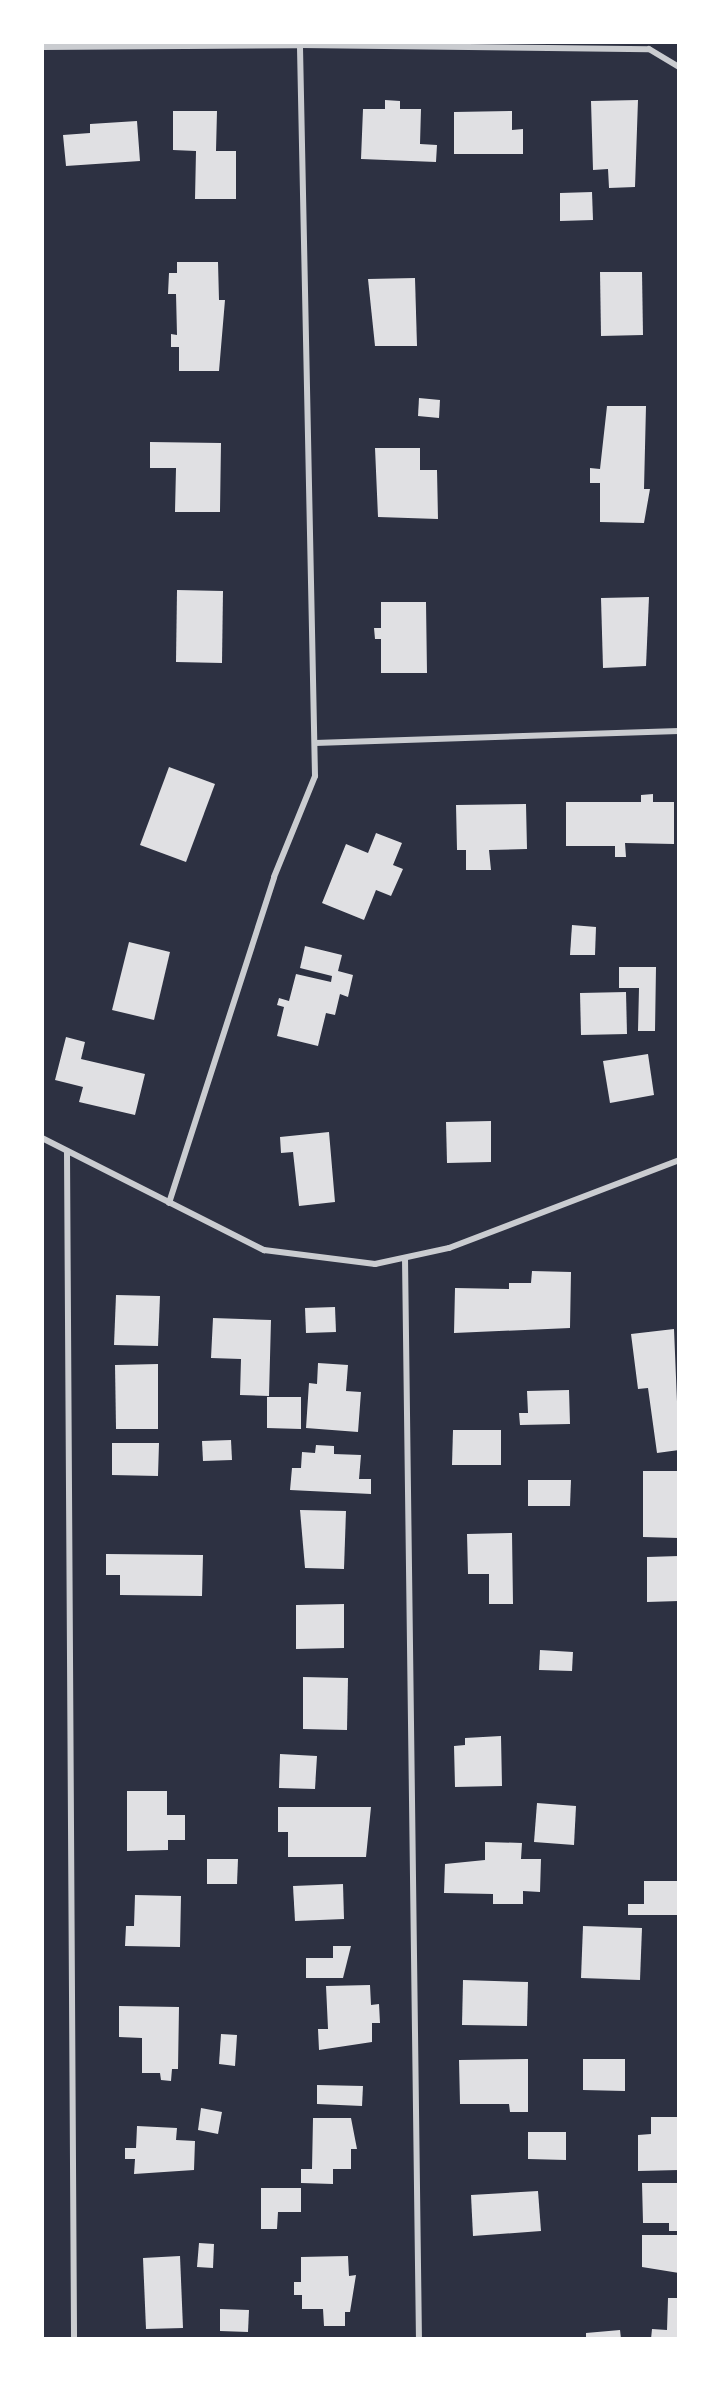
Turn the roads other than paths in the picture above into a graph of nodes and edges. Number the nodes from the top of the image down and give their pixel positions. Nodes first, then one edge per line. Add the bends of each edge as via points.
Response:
1 (300, 45) junction
2 (42, 47) edge
3 (679, 67) edge
4 (679, 731) edge
5 (315, 743) junction
6 (42, 1138) edge
7 (68, 1152) junction
8 (679, 1160) edge
9 (169, 1203) junction
10 (405, 1257) junction
11 (74, 2339) edge
12 (419, 2339) edge

1 - 2 street
1 - 3 street via 649,49
1 - 5 street
4 - 5 street
5 - 9 street via 315,776 274,877
6 - 7 street
7 - 9 street
7 - 11 street
8 - 10 street via 449,1248
9 - 10 street via 264,1250 375,1264
10 - 12 street

